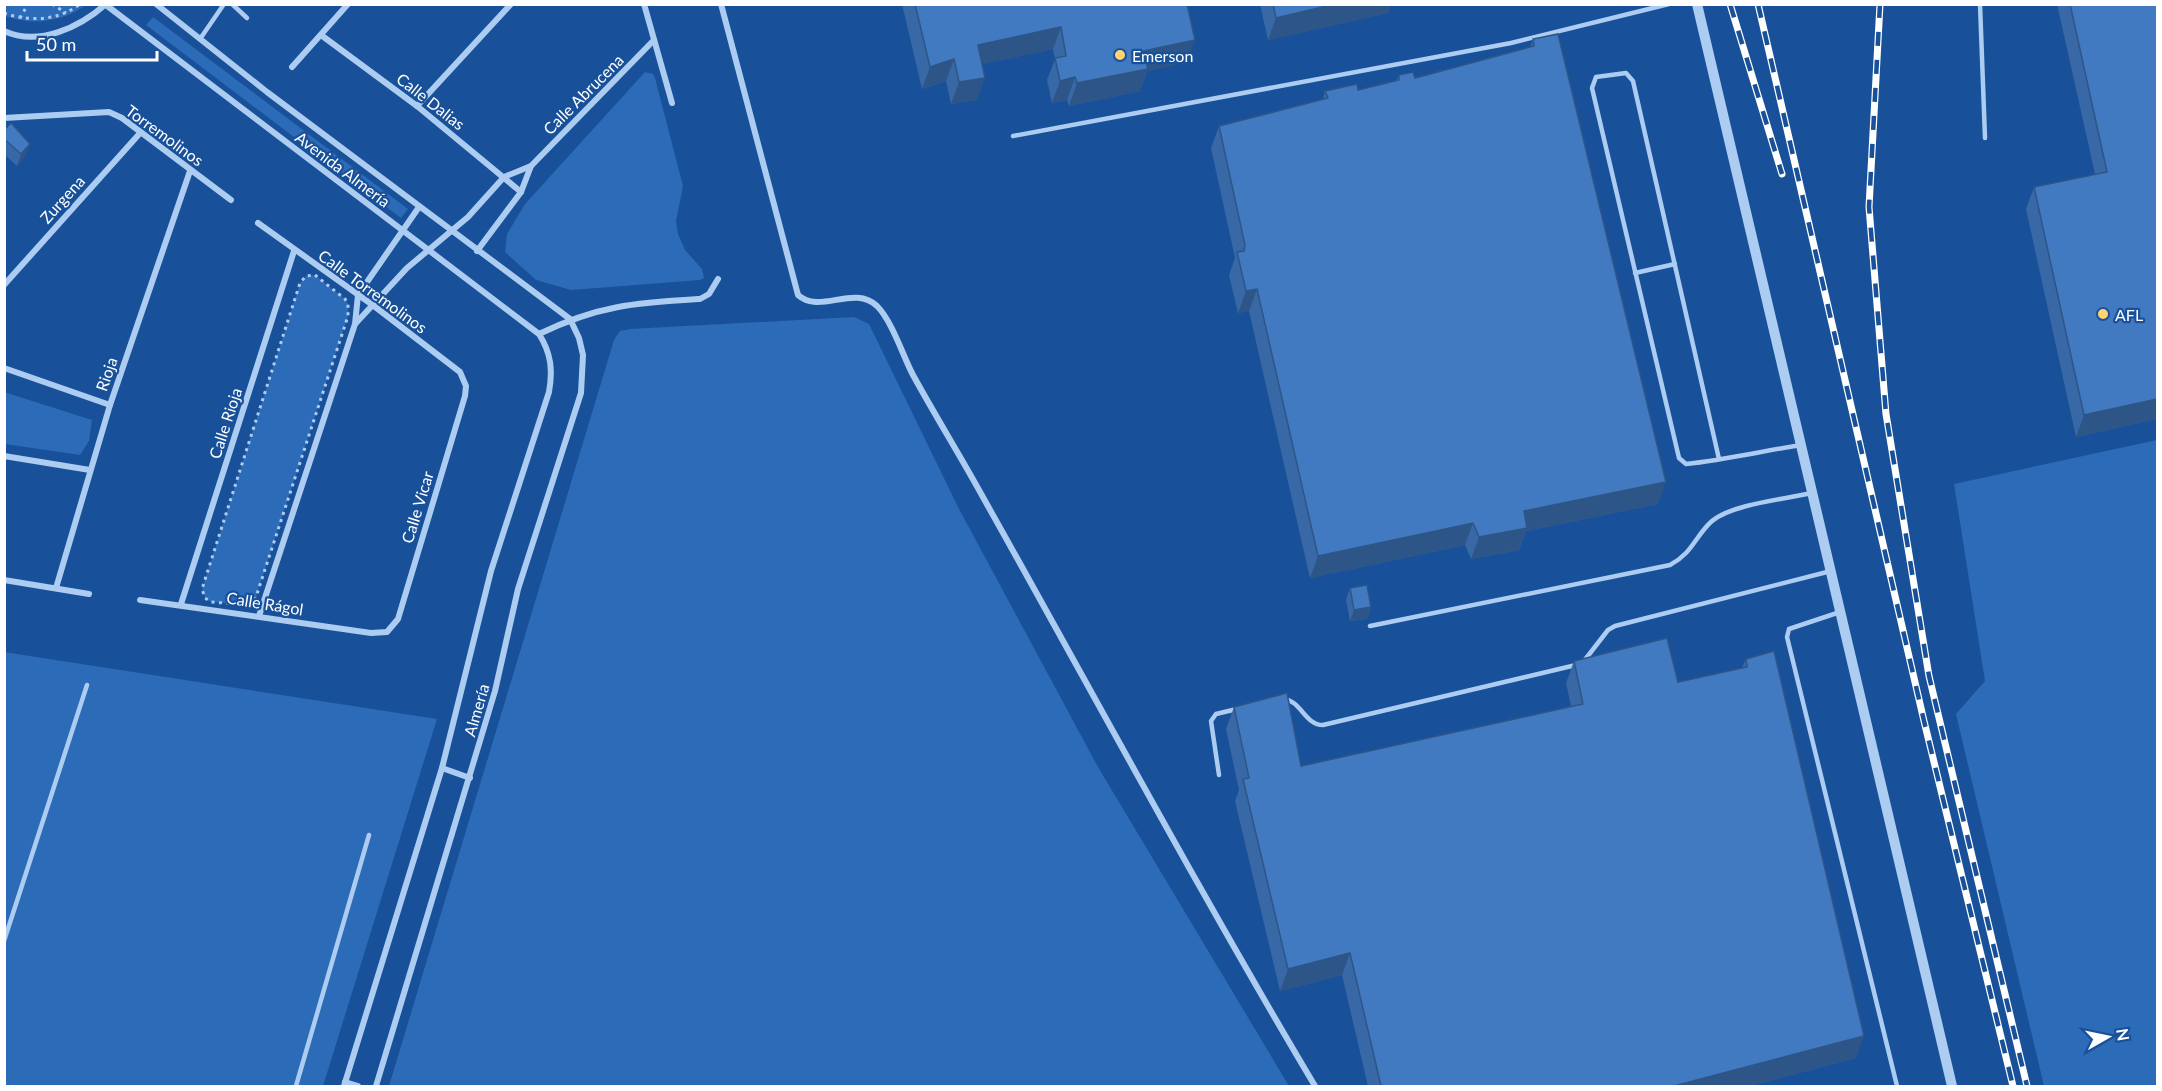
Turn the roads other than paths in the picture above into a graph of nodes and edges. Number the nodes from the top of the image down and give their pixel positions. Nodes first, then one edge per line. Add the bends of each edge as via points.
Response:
1 (156, 4) edge
2 (224, 4) edge
3 (232, 4) edge
4 (348, 4) edge
5 (511, 4) edge
6 (644, 4) edge
7 (721, 4) edge
8 (1669, 4) edge
9 (1697, 4) edge
10 (1980, 4) edge
11 (106, 5) edge
12 (247, 18) dead end
13 (4, 31) edge
14 (321, 35) junction
15 (200, 39) junction
16 (654, 40) junction
17 (292, 67) dead end
18 (672, 103) dead end
19 (417, 106) junction
20 (4, 118) edge
21 (141, 132) junction
22 (1013, 136) dead end
23 (1985, 138) dead end
24 (531, 166) junction
25 (190, 171) junction
26 (504, 177) junction
27 (521, 192) junction
28 (231, 200) dead end
29 (419, 207) junction
30 (258, 223) dead end
31 (402, 230) junction
32 (451, 231) junction
33 (294, 251) junction
34 (427, 251) junction
35 (477, 251) junction
36 (1675, 264) junction
37 (1635, 273) junction
38 (718, 279) dead end
39 (4, 285) edge
40 (358, 295) junction
41 (374, 306) junction
42 (570, 319) junction
43 (355, 324) junction
44 (539, 334) junction
45 (579, 338) joint
46 (552, 363) joint
47 (4, 368) edge
48 (466, 386) joint
49 (110, 405) junction
50 (1801, 445) junction
51 (4, 456) edge
52 (1719, 459) junction
53 (90, 470) junction
54 (1812, 493) junction
55 (1831, 571) junction
56 (4, 580) edge
57 (56, 588) junction
58 (89, 594) dead end
59 (140, 600) dead end
60 (181, 604) junction
61 (1840, 612) junction
62 (259, 616) junction
63 (1370, 626) dead end
64 (387, 632) joint
65 (87, 685) dead end
66 (1274, 701) edge
67 (1242, 708) edge
68 (442, 768) junction
69 (1219, 775) dead end
70 (470, 778) junction
71 (369, 835) dead end
72 (4, 941) edge
73 (345, 1084) edge
74 (296, 1086) edge
75 (358, 1086) edge
76 (376, 1086) edge
77 (1315, 1086) edge
78 (1897, 1086) edge
79 (1952, 1086) edge

1 - 15 street, Avenida Almería
2 - 15 lane
3 - 12 lane
4 - 14 street
5 - 19 street
6 - 16 street
7 - 77 street via 798,295 816,302 859,297 868,299 882,313 1126,755
8 - 22 lane via 1511,43
9 - 50 street
10 - 23 lane
11 - 13 street via 78,26 45,36
11 - 31 street, Avenida Almería
14 - 17 street
14 - 19 street, Calle Dalias
15 - 29 street, Avenida Almería
16 - 18 street
16 - 24 street, Calle Abrucena
19 - 26 street, Calle Dalias
20 - 21 street, Torremolinos via 102,111 122,118
21 - 25 street, Torremolinos
21 - 39 street, Zurgena
24 - 26 street, Calle Abrucena
24 - 27 street, Calle Abrucena
25 - 28 street, Torremolinos
25 - 49 street, Rioja
26 - 27 street, Calle Dalias
26 - 32 street, Calle Abrucena
27 - 35 street, Calle Abrucena
29 - 31 street
29 - 32 street, Avenida Almería
30 - 33 street, Calle Torremolinos
31 - 34 street, Avenida Almería
31 - 40 street
32 - 34 street
32 - 35 street, Avenida Almería
33 - 40 street, Calle Torremolinos
33 - 60 street, Calle Rioja
34 - 41 street
34 - 44 street, Avenida Almería
35 - 42 street, Avenida Almería
36 - 37 lane
36 - 37 lane via 1633,81 1626,73 1600,76 1593,79 1592,88
36 - 52 lane
37 - 52 lane via 1679,458 1686,464
38 - 42 street via 709,294 700,299 620,304
40 - 41 street, Calle Torremolinos
40 - 43 street
41 - 43 street
41 - 48 street, Calle Torremolinos via 460,372
42 - 44 street
42 - 45 street, Avenida Almería
43 - 62 street
44 - 46 street, Avenida Almería
45 - 70 street, Almería via 584,375 581,393 518,589
46 - 68 street, Almería via 549,392 491,571
47 - 49 street
48 - 64 street, Calle Vicar via 398,619
49 - 53 street, Rioja
50 - 52 lane
50 - 54 street
51 - 53 street
53 - 57 street, Rioja
54 - 55 street
54 - 63 lane via 1724,514 1704,530 1690,551 1670,565
55 - 61 street
55 - 66 lane via 1615,626 1576,665 1335,722 1316,725 1290,700
56 - 57 street
57 - 58 street
59 - 60 street, Calle Rágol
60 - 62 street, Calle Rágol
61 - 78 lane via 1789,628 1787,637
61 - 79 street
62 - 64 street, Calle Rágol
65 - 72 lane
67 - 69 lane via 1215,714 1211,721
68 - 70 street
68 - 73 street, Almería
70 - 76 street, Almería
71 - 74 lane
73 - 75 street

